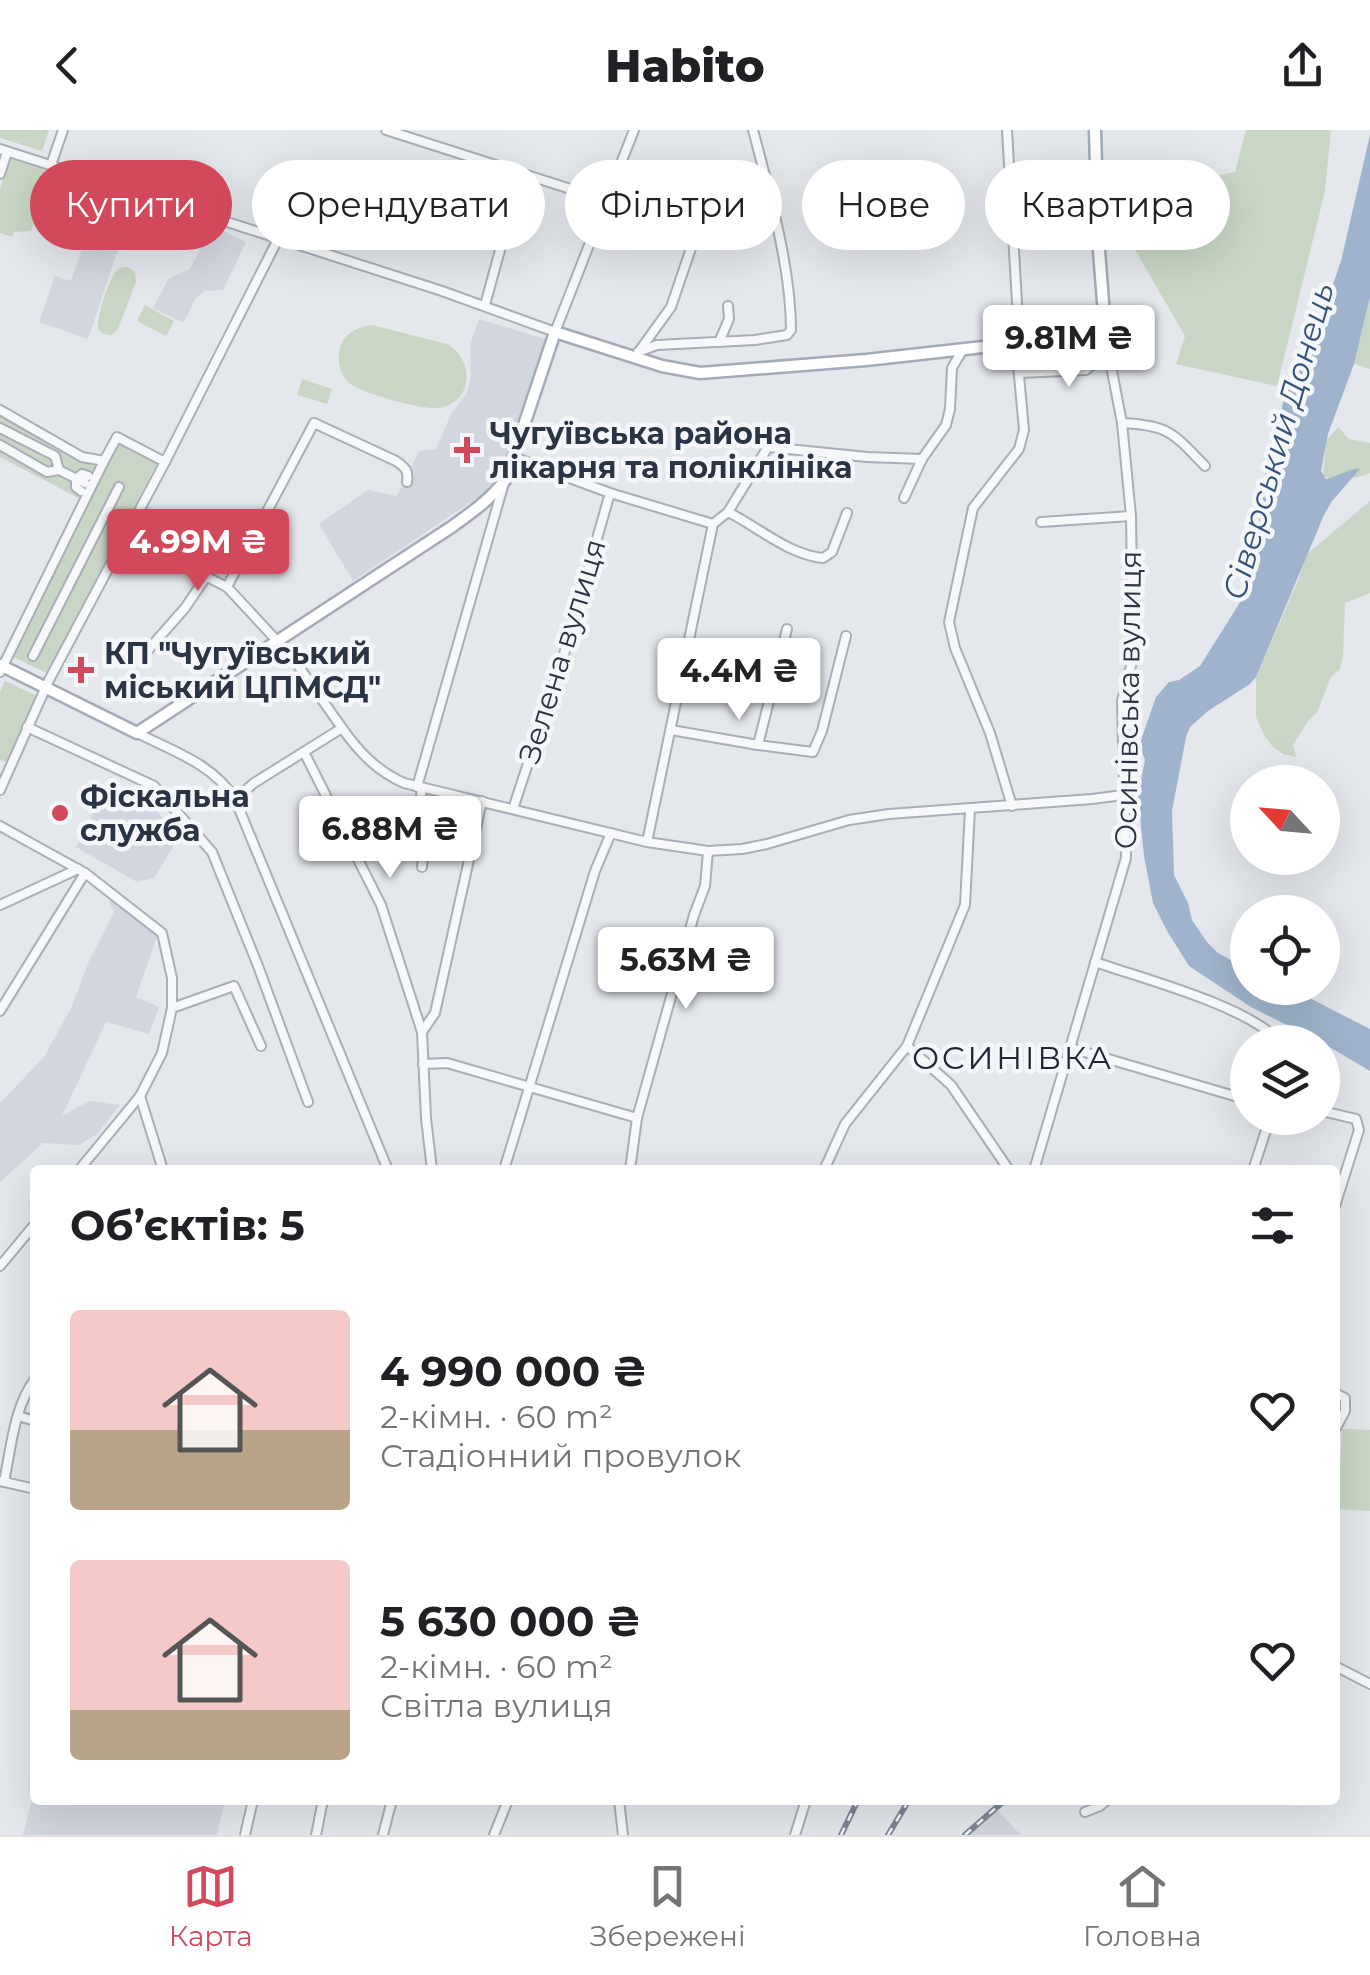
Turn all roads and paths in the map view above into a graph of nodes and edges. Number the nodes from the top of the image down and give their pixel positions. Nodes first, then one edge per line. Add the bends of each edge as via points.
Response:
1 (63, 130) edge
2 (386, 130) edge
3 (634, 130) edge
4 (753, 130) edge
5 (1007, 130) edge
6 (1095, 130) edge
7 (4, 150) edge
8 (33, 160) edge
9 (53, 160) edge
10 (480, 160) edge
11 (622, 160) edge
12 (761, 160) edge
13 (0, 174) edge
14 (272, 250) edge
15 (312, 250) edge
16 (500, 250) edge
17 (586, 250) edge
18 (690, 250) edge
19 (780, 250) edge
20 (485, 305) junction
21 (728, 306) dead end
22 (555, 332) junction
23 (1017, 340) junction
24 (1106, 340) junction
25 (720, 342) junction
26 (963, 349) junction
27 (636, 354) junction
28 (1096, 354) junction
29 (1019, 373) junction
30 (1114, 375) junction
31 (0, 410) edge
32 (1122, 422) junction
33 (0, 428) edge
34 (0, 446) edge
35 (513, 456) junction
36 (922, 459) junction
37 (104, 461) junction
38 (165, 462) junction
39 (1205, 466) dead end
40 (59, 470) junction
41 (506, 479) junction
42 (81, 481) dead end
43 (407, 482) dead end
44 (119, 487) dead end
45 (610, 492) junction
46 (904, 498) dead end
47 (728, 512) junction
48 (847, 513) dead end
49 (1131, 516) junction
50 (1041, 522) dead end
51 (713, 524) junction
52 (125, 536) junction
53 (206, 577) junction
54 (227, 587) junction
55 (787, 629) dead end
56 (846, 636) dead end
57 (278, 641) junction
58 (148, 650) dead end
59 (33, 656) dead end
60 (1, 668) edge
61 (45, 687) junction
62 (27, 728) junction
63 (342, 728) junction
64 (671, 730) junction
65 (137, 734) junction
66 (758, 745) junction
67 (304, 752) junction
68 (420, 787) junction
69 (0, 790) edge
70 (1123, 795) junction
71 (235, 799) junction
72 (482, 801) junction
73 (1012, 806) junction
74 (514, 808) junction
75 (970, 809) junction
76 (0, 826) edge
77 (611, 833) junction
78 (646, 842) junction
79 (708, 851) junction
80 (422, 867) dead end
81 (82, 871) junction
82 (0, 905) edge
83 (1096, 962) junction
84 (172, 1008) junction
85 (0, 1012) edge
86 (1258, 1025) edge
87 (422, 1032) junction
88 (261, 1046) dead end
89 (907, 1046) junction
90 (1071, 1048) junction
91 (424, 1064) junction
92 (531, 1087) junction
93 (1230, 1095) edge
94 (140, 1096) junction
95 (308, 1102) dead end
96 (1340, 1115) edge
97 (637, 1118) junction
98 (1265, 1135) edge
99 (83, 1165) edge
100 (161, 1165) edge
101 (386, 1165) edge
102 (431, 1165) edge
103 (506, 1165) edge
104 (631, 1165) edge
105 (826, 1165) edge
106 (1006, 1165) edge
107 (1036, 1165) edge
108 (1256, 1165) edge
109 (1340, 1190) edge
110 (30, 1230) edge
111 (0, 1266) edge
112 (30, 1385) edge
113 (1340, 1396) edge
114 (18, 1416) junction
115 (30, 1419) edge
116 (1340, 1420) edge
117 (2, 1481) edge
118 (30, 1488) edge
119 (1340, 1669) edge
120 (1370, 1684) edge
121 (252, 1805) edge
122 (323, 1805) edge
123 (391, 1805) edge
124 (506, 1805) edge
125 (620, 1805) edge
126 (804, 1805) edge
127 (1101, 1805) edge
128 (1085, 1812) dead end
129 (244, 1835) edge
130 (316, 1835) edge
131 (383, 1835) edge
132 (494, 1835) edge
133 (623, 1835) edge
134 (794, 1835) edge

1 - 9 street
2 - 10 street
3 - 11 street
4 - 12 street
5 - 23 street
6 - 24 main road, Осинівська вулиця
7 - 8 street
7 - 13 street
14 - 38 street
15 - 20 street
16 - 20 street
17 - 22 street
18 - 27 street via 671,307
19 - 25 street via 792,330
20 - 22 street
21 - 25 street
22 - 27 main road
22 - 35 main road
23 - 26 main road
23 - 28 main road via 1051,340
23 - 29 street
24 - 28 main road
24 - 30 street, Осинівська вулиця
25 - 27 street via 657,344
26 - 27 main road via 714,373 674,370
26 - 36 street via 952,368 946,425
28 - 29 street via 1086,370
28 - 30 street
29 - 73 street via 1023,439 972,508 949,622
30 - 32 street, Осинівська вулиця
31 - 37 street via 82,457
32 - 39 street via 1169,431
32 - 49 street, Осинівська вулиця
33 - 40 street via 55,456
34 - 40 street via 47,472
35 - 41 main road
35 - 45 street
36 - 46 street
36 - 47 street via 771,446
37 - 38 street via 116,438
37 - 60 street
38 - 52 street
40 - 42 street
41 - 57 main road via 481,506
41 - 68 street
43 - 54 street via 406,469 396,461 314,423
44 - 59 street
45 - 51 street
45 - 74 street, Зелена вулиця
47 - 48 street via 823,558 832,552
47 - 51 street
49 - 50 street, Осинівська вулиця
49 - 70 street, Осинівська вулиця via 1133,658 1122,701
51 - 64 street
52 - 53 street
52 - 61 street
53 - 54 street
53 - 58 street
54 - 57 street
55 - 66 street
56 - 66 street via 814,752
57 - 63 street
57 - 65 main road
60 - 61 main road
61 - 62 street
61 - 65 main road
62 - 69 street
62 - 95 street via 154,786 212,852
63 - 67 street
63 - 68 street via 375,766
64 - 66 street
64 - 78 street
65 - 71 street via 207,768
67 - 71 street
67 - 87 street via 381,905
68 - 72 street
68 - 80 street via 427,812
70 - 73 street
70 - 83 street, Осинівська вулиця via 1126,858
71 - 101 street
72 - 74 street
72 - 87 street via 435,1013
73 - 75 street
74 - 77 street
75 - 79 street via 848,820 767,844
75 - 89 street via 966,905
76 - 81 street
77 - 78 street
77 - 92 street
78 - 79 street
79 - 97 street via 705,886
81 - 82 street
81 - 84 street via 162,934
81 - 85 street
83 - 86 street
83 - 90 street, Осинівська вулиця
84 - 88 street via 234,986
84 - 94 street via 162,1053
87 - 91 street
89 - 105 street via 845,1124
89 - 106 street via 950,1084
90 - 93 street
90 - 107 street, Осинівська вулиця
91 - 92 street via 448,1063
91 - 102 street
92 - 97 street
92 - 103 street
94 - 99 street
94 - 100 street
96 - 109 street via 1356,1119 1359,1130
97 - 104 street
98 - 108 street
110 - 111 street
112 - 114 street
113 - 116 street
114 - 115 street
114 - 117 street
117 - 118 street
119 - 120 street
121 - 129 street
122 - 130 street
123 - 131 street
124 - 132 street
125 - 133 street
126 - 134 street
127 - 128 street

